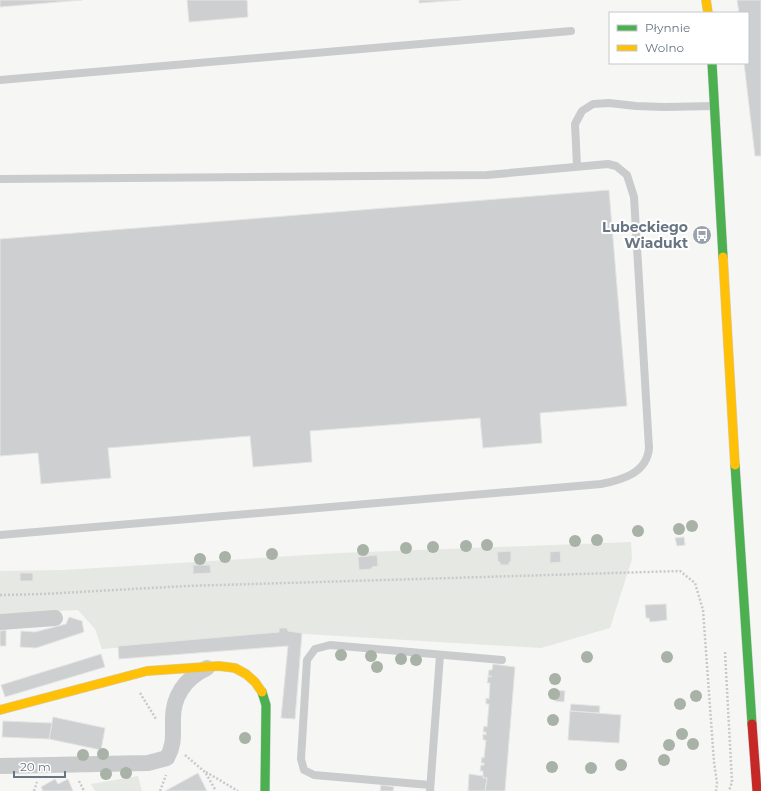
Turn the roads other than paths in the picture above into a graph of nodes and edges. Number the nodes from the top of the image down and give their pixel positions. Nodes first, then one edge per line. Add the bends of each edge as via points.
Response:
1 (706, 0) edge
2 (708, 12) edge
3 (571, 31) dead end
4 (712, 64) edge
5 (0, 80) edge
6 (715, 106) junction
7 (577, 166) junction
8 (0, 179) edge
9 (0, 535) edge
10 (55, 618) dead end
11 (0, 622) edge
12 (440, 655) junction
13 (502, 660) dead end
14 (212, 666) junction
15 (0, 710) edge
16 (0, 766) edge
17 (430, 788) edge
18 (265, 791) edge
19 (757, 791) edge

1 - 2 street
3 - 5 lane
4 - 6 street
6 - 7 lane via 593,104 582,111 575,124
6 - 19 street via 746,652
7 - 8 lane via 487,175
7 - 9 lane via 616,166 627,174 633,189 649,448 645,463 633,473 601,484
10 - 11 street
12 - 13 lane
12 - 17 lane
12 - 17 lane via 330,646 315,649 307,660 301,759 304,770 314,775
14 - 15 street via 147,671
14 - 16 street via 191,677 179,692 173,711 174,743 167,758 148,763
14 - 18 street via 235,668 255,682 262,692 268,714

